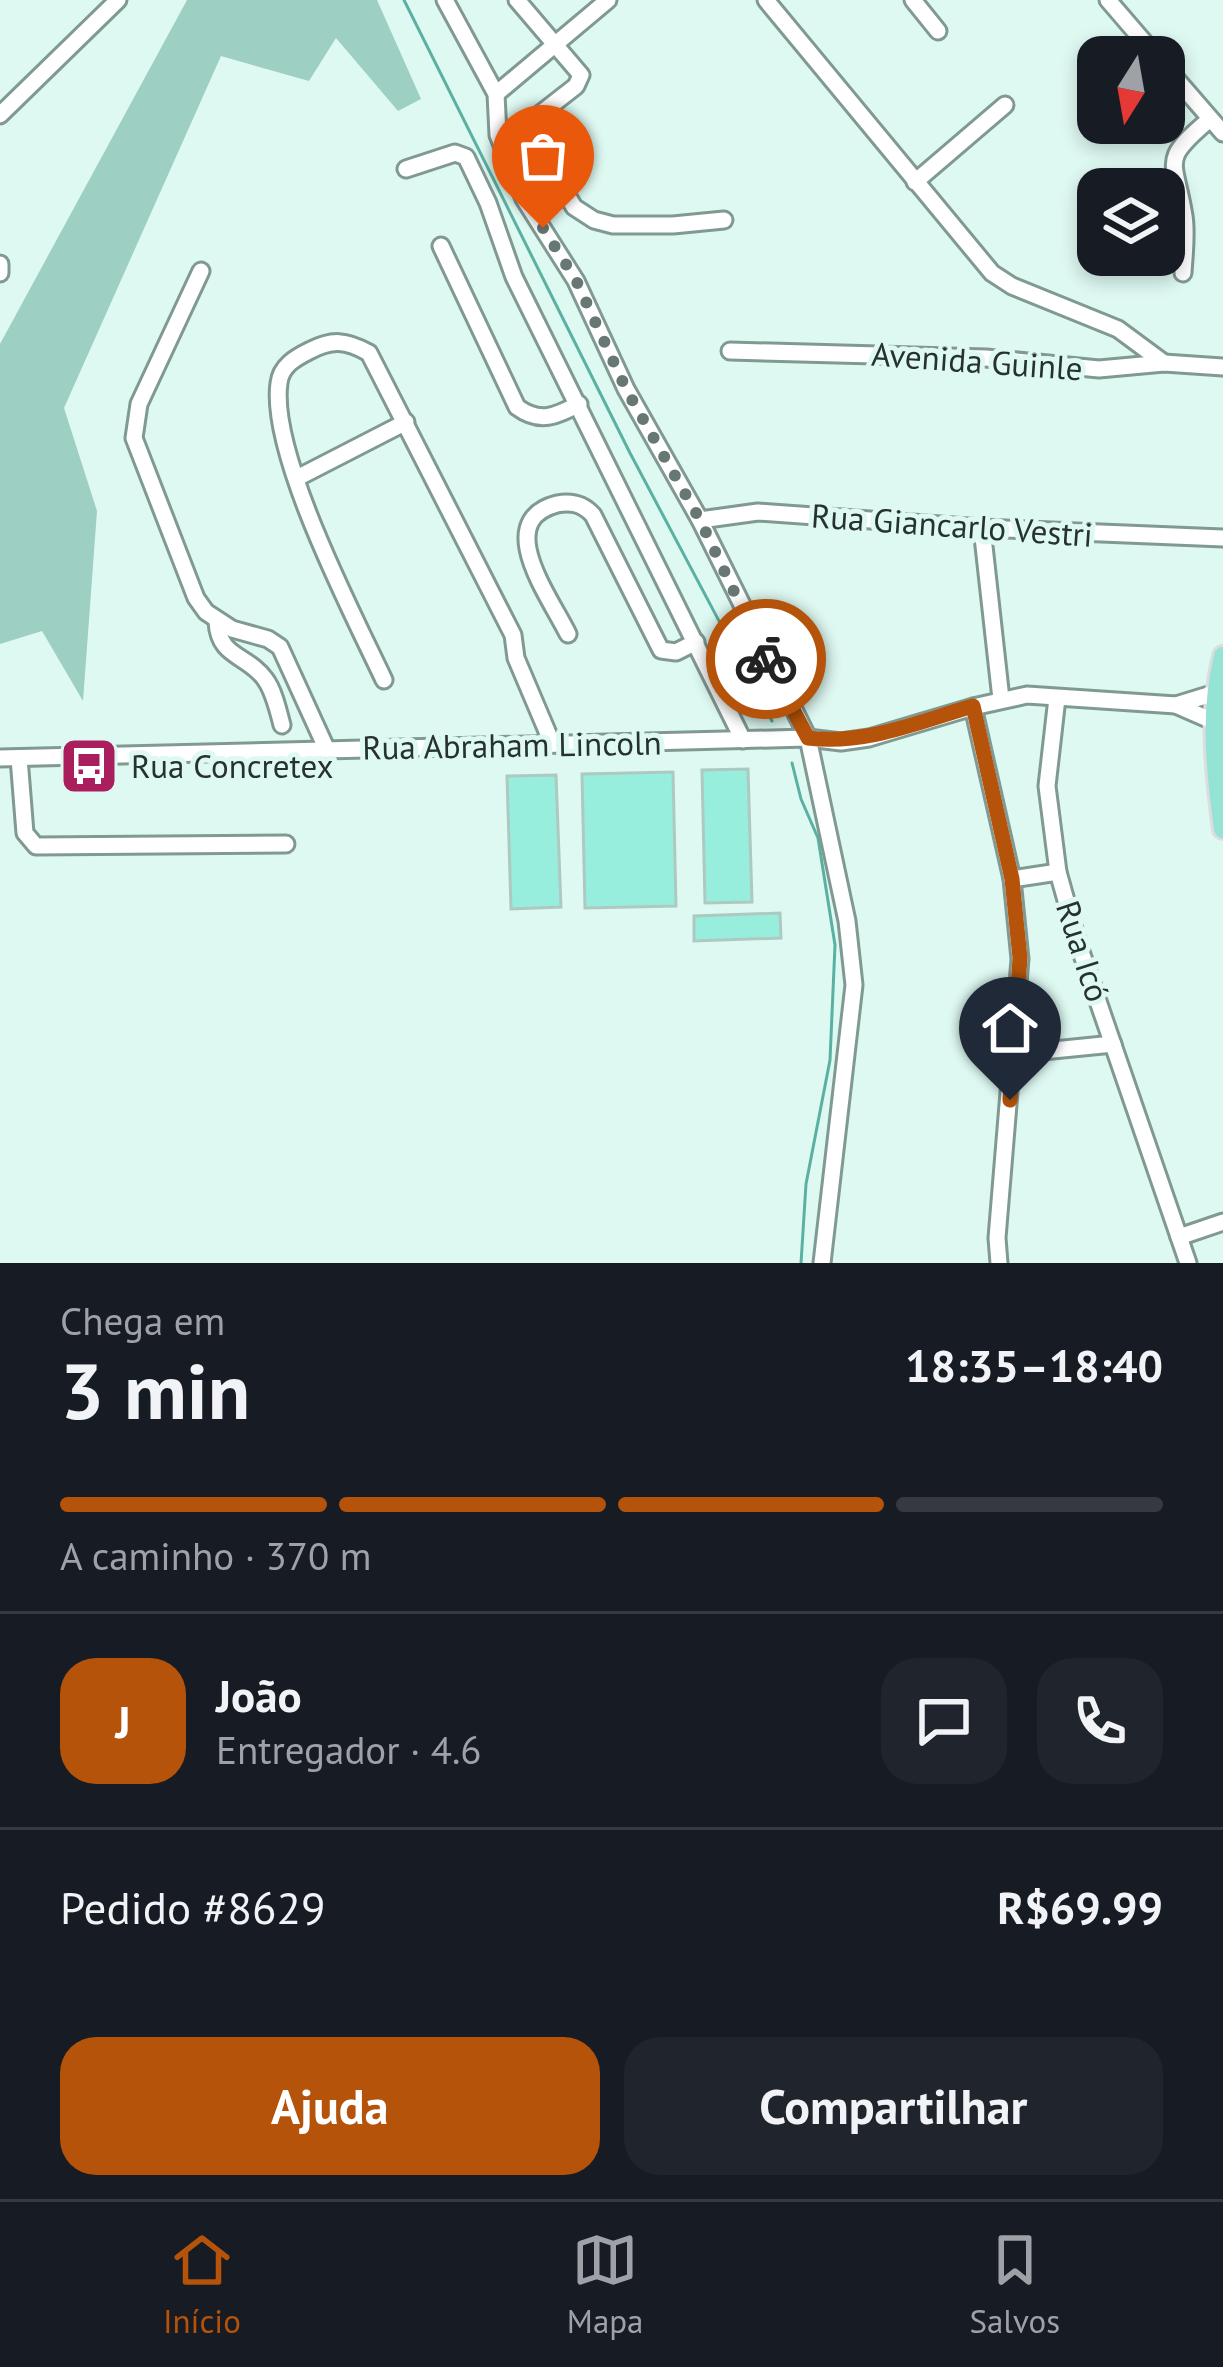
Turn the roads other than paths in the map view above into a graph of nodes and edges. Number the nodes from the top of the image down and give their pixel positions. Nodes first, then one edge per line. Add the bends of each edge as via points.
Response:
1 (118, 0) edge
2 (445, 0) edge
3 (517, 0) edge
4 (608, 0) edge
5 (766, 0) edge
6 (913, 0) edge
7 (1108, 0) edge
8 (938, 32) dead end
9 (1139, 36) edge
10 (555, 45) junction
11 (1185, 89) edge
12 (496, 94) junction
13 (1005, 105) dead end
14 (0, 115) edge
15 (1210, 118) junction
16 (1223, 133) edge
17 (1174, 168) edge
18 (406, 169) dead end
19 (916, 182) junction
20 (724, 220) dead end
21 (441, 246) dead end
22 (0, 264) edge
23 (201, 271) dead end
24 (0, 273) edge
25 (730, 351) dead end
26 (1164, 363) junction
27 (1223, 368) edge
28 (579, 404) junction
29 (406, 422) junction
30 (297, 478) junction
31 (700, 520) junction
32 (982, 528) junction
33 (1223, 538) edge
34 (1204, 539) junction
35 (1223, 549) edge
36 (217, 622) junction
37 (568, 634) dead end
38 (696, 642) junction
39 (1223, 656) edge
40 (384, 680) dead end
41 (1215, 692) junction
42 (1058, 698) junction
43 (1001, 699) junction
44 (1176, 705) junction
45 (973, 706) junction
46 (1215, 722) junction
47 (282, 725) dead end
48 (808, 738) junction
49 (743, 740) junction
50 (552, 743) junction
51 (327, 750) junction
52 (0, 758) edge
53 (19, 758) junction
54 (1223, 830) edge
55 (286, 844) dead end
56 (1058, 872) junction
57 (1012, 879) junction
58 (1113, 1044) junction
59 (1014, 1054) junction
60 (1223, 1222) edge
61 (1179, 1237) junction
62 (822, 1263) edge
63 (999, 1263) edge
64 (1188, 1263) edge

1 - 14 street
2 - 12 street
3 - 10 street
4 - 10 street
5 - 19 street
6 - 8 street
7 - 9 street
10 - 12 street
10 - 20 street via 580,80 526,128 574,207 613,225
11 - 15 street
12 - 31 street via 498,135 524,199 576,280
13 - 19 street
15 - 16 street
15 - 17 street via 1183,141
18 - 28 street via 455,153 466,157 514,277
19 - 26 street via 1000,280 1118,329
21 - 28 street via 517,407 547,418
22 - 24 street
23 - 36 street via 139,404 134,438 196,598
25 - 26 street, Avenida Guinle via 1100,369
26 - 27 street, Avenida Guinle
28 - 38 street
29 - 30 street
29 - 30 street via 369,353 327,341 290,361 278,379
29 - 50 street via 513,635
30 - 40 street
31 - 32 street, Rua Giancarlo Vestri via 758,512
31 - 48 street
32 - 34 street, Rua Giancarlo Vestri
32 - 43 street
33 - 34 street, Rua Giancarlo Vestri
34 - 35 street, Rua Giancarlo Vestri
36 - 47 street via 227,652 267,680
36 - 51 street via 280,647
37 - 38 street via 525,530 534,514 566,503 592,515 661,650
38 - 49 street
39 - 41 main road
41 - 44 street
41 - 46 main road
42 - 43 street
42 - 44 street
42 - 56 street, Rua Icó via 1047,786
43 - 45 street
44 - 46 street
45 - 48 street via 869,738
45 - 57 street
46 - 54 main road
48 - 49 street, Rua Abraham Lincoln
48 - 62 street via 854,985
49 - 50 street, Rua Abraham Lincoln
50 - 51 street, Rua Abraham Lincoln
51 - 53 street, Rua Abraham Lincoln
52 - 53 street, Rua Abraham Lincoln
53 - 55 street via 25,833 36,846
56 - 57 street
56 - 58 street, Rua Icó
57 - 59 street via 1020,958
58 - 59 street
58 - 61 street, Rua Icó
59 - 63 street
60 - 61 street
61 - 64 street, Rua Icó

